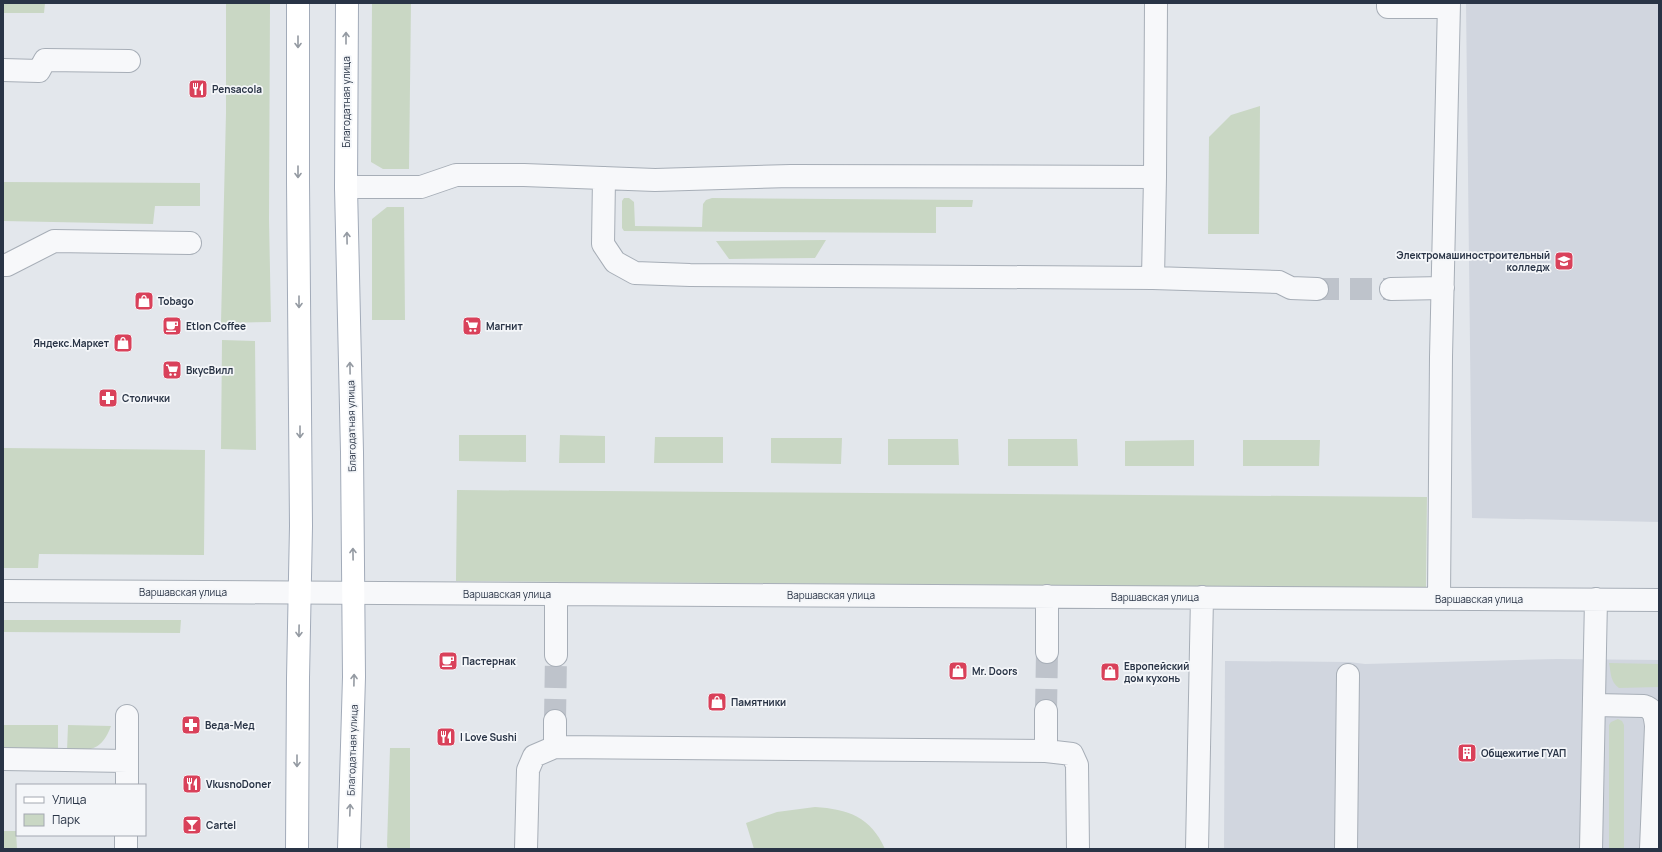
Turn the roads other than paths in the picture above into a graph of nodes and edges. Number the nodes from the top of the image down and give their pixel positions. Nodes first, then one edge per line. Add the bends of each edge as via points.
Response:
1 (298, 3) edge
2 (347, 3) edge
3 (1156, 3) edge
4 (1388, 3) edge
5 (1448, 5) edge
6 (129, 61) dead end
7 (3, 70) edge
8 (1155, 177) junction
9 (604, 178) junction
10 (346, 187) junction
11 (190, 243) dead end
12 (3, 265) edge
13 (1153, 278) junction
14 (1443, 288) junction
15 (1317, 289) tunnel mouth
16 (1391, 289) tunnel mouth
17 (3, 591) edge
18 (300, 592) junction
19 (353, 593) junction
20 (556, 594) junction
21 (1047, 596) junction
22 (1202, 597) junction
23 (1439, 598) junction
24 (1596, 599) junction
25 (1659, 600) edge
26 (1047, 652) tunnel mouth
27 (556, 656) tunnel mouth
28 (1348, 675) dead end
29 (1594, 705) junction
30 (1046, 711) tunnel mouth
31 (127, 716) dead end
32 (555, 721) tunnel mouth
33 (555, 747) junction
34 (1046, 751) junction
35 (3, 759) edge
36 (127, 761) junction
37 (127, 784) edge
38 (126, 836) edge
39 (126, 849) edge
40 (297, 849) edge
41 (349, 849) edge
42 (526, 849) edge
43 (1078, 849) edge
44 (1197, 849) edge
45 (1346, 849) edge
46 (1591, 849) edge
47 (1651, 849) edge

1 -> 18 main road
10 -> 2 main road, Благодатная улица
3 - 8 street
4 - 5 street via 1388,7
5 - 14 street
6 - 7 street via 45,60 39,71
8 - 9 street via 791,176 655,180
8 - 13 street
9 - 10 street via 456,174 421,187
9 - 13 street via 603,244 615,262 635,273
19 -> 10 main road, Благодатная улица
11 - 12 street via 54,241 8,265
13 - 15 street via 1279,282 1291,288
14 - 16 street
14 - 23 street
17 - 18 street, Варшавская улица
18 - 19 street, Варшавская улица
18 -> 40 main road
19 - 20 street, Варшавская улица
41 -> 19 main road, Благодатная улица via 354,677
20 - 21 street, Варшавская улица
20 - 27 street
21 - 22 street, Варшавская улица
21 - 26 street
22 - 23 street, Варшавская улица
22 - 44 street
23 - 24 street, Варшавская улица
24 - 25 street, Варшавская улица
24 - 29 street
28 - 45 street
29 - 46 street
29 - 47 street via 1644,706 1653,712 1656,726
30 - 34 street
31 - 36 street
32 - 33 street
33 - 34 street
33 - 42 street via 534,756 528,770
34 - 43 street via 1072,754 1078,765
35 - 36 street
36 - 37 street
38 - 39 street

